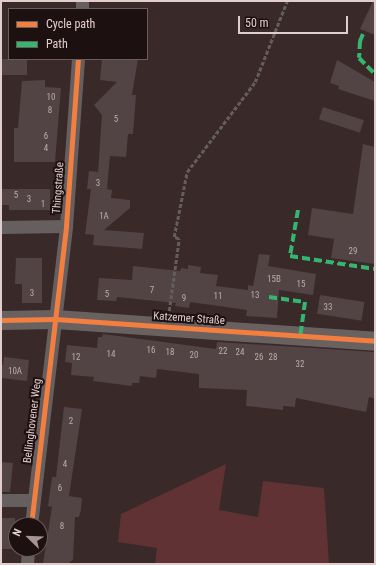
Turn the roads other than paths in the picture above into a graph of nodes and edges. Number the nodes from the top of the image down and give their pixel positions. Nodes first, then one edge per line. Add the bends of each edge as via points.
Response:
1 (78, 60) edge
2 (66, 226) junction
3 (1, 227) edge
4 (55, 319) junction
5 (1, 320) edge
6 (375, 339) edge
7 (1, 500) edge
8 (33, 500) junction
9 (32, 517) edge

1 - 2 street, Thingstraße
2 - 3 street
2 - 4 street, Thingstraße
4 - 5 street, Katzemer Straße
4 - 6 street, Katzemer Straße
4 - 8 street, Bellinghovener Weg
7 - 8 street
8 - 9 street, Bellinghovener Weg

